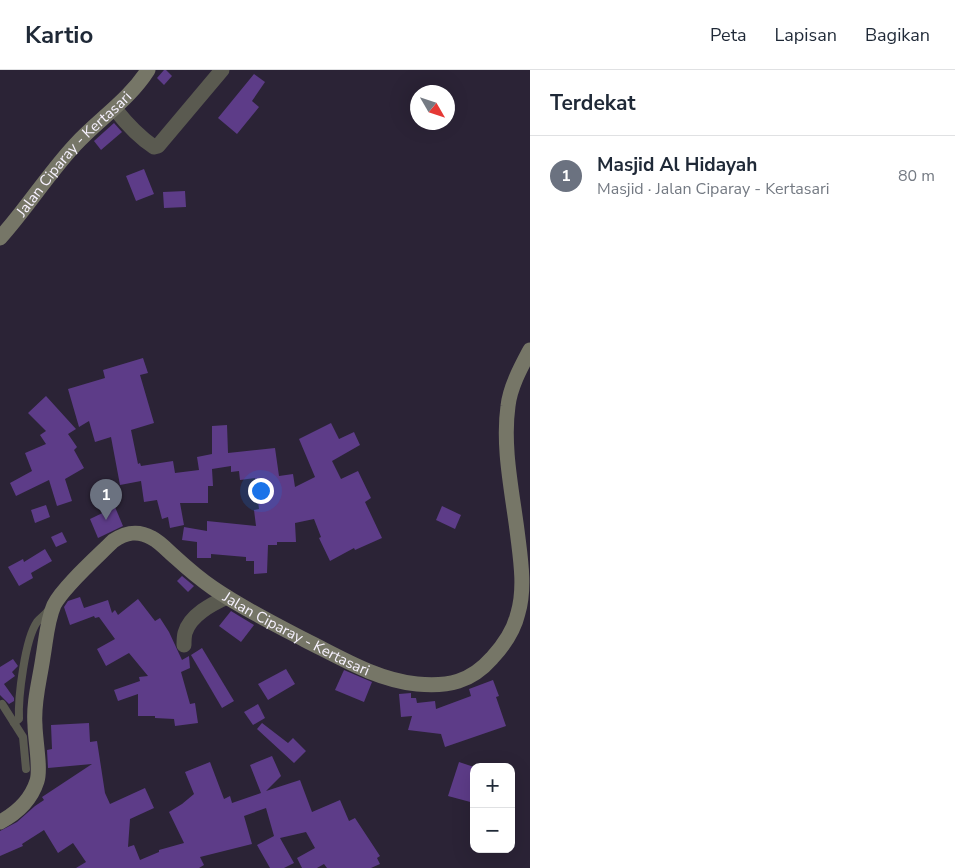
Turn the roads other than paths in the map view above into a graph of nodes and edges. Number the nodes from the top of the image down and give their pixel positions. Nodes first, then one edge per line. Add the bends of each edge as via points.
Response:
1 (148, 70) edge
2 (222, 70) edge
3 (115, 109) junction
4 (0, 238) edge
5 (530, 350) edge
6 (227, 597) junction
7 (55, 604) junction
8 (184, 645) dead end
9 (2, 704) dead end
10 (14, 723) junction
11 (26, 770) dead end
12 (0, 822) edge

1 - 3 main road, Jalan Ciparay - Kertasari
2 - 3 street via 158,146 148,143
3 - 4 main road, Jalan Ciparay - Kertasari via 65,156
5 - 6 main road, Jalan Ciparay - Kertasari via 508,405 507,447 522,582 519,612 510,635 484,668 460,682 434,686 380,675 355,666
6 - 7 main road, Jalan Ciparay - Kertasari via 190,571 153,538 136,532 114,541
6 - 8 street via 208,606 190,624
7 - 10 lane via 36,623 30,640 18,697 19,718
7 - 12 main road, Jalan Ciparay - Kertasari via 35,702 38,778 29,798 12,816
9 - 10 lane
10 - 11 lane via 23,737

